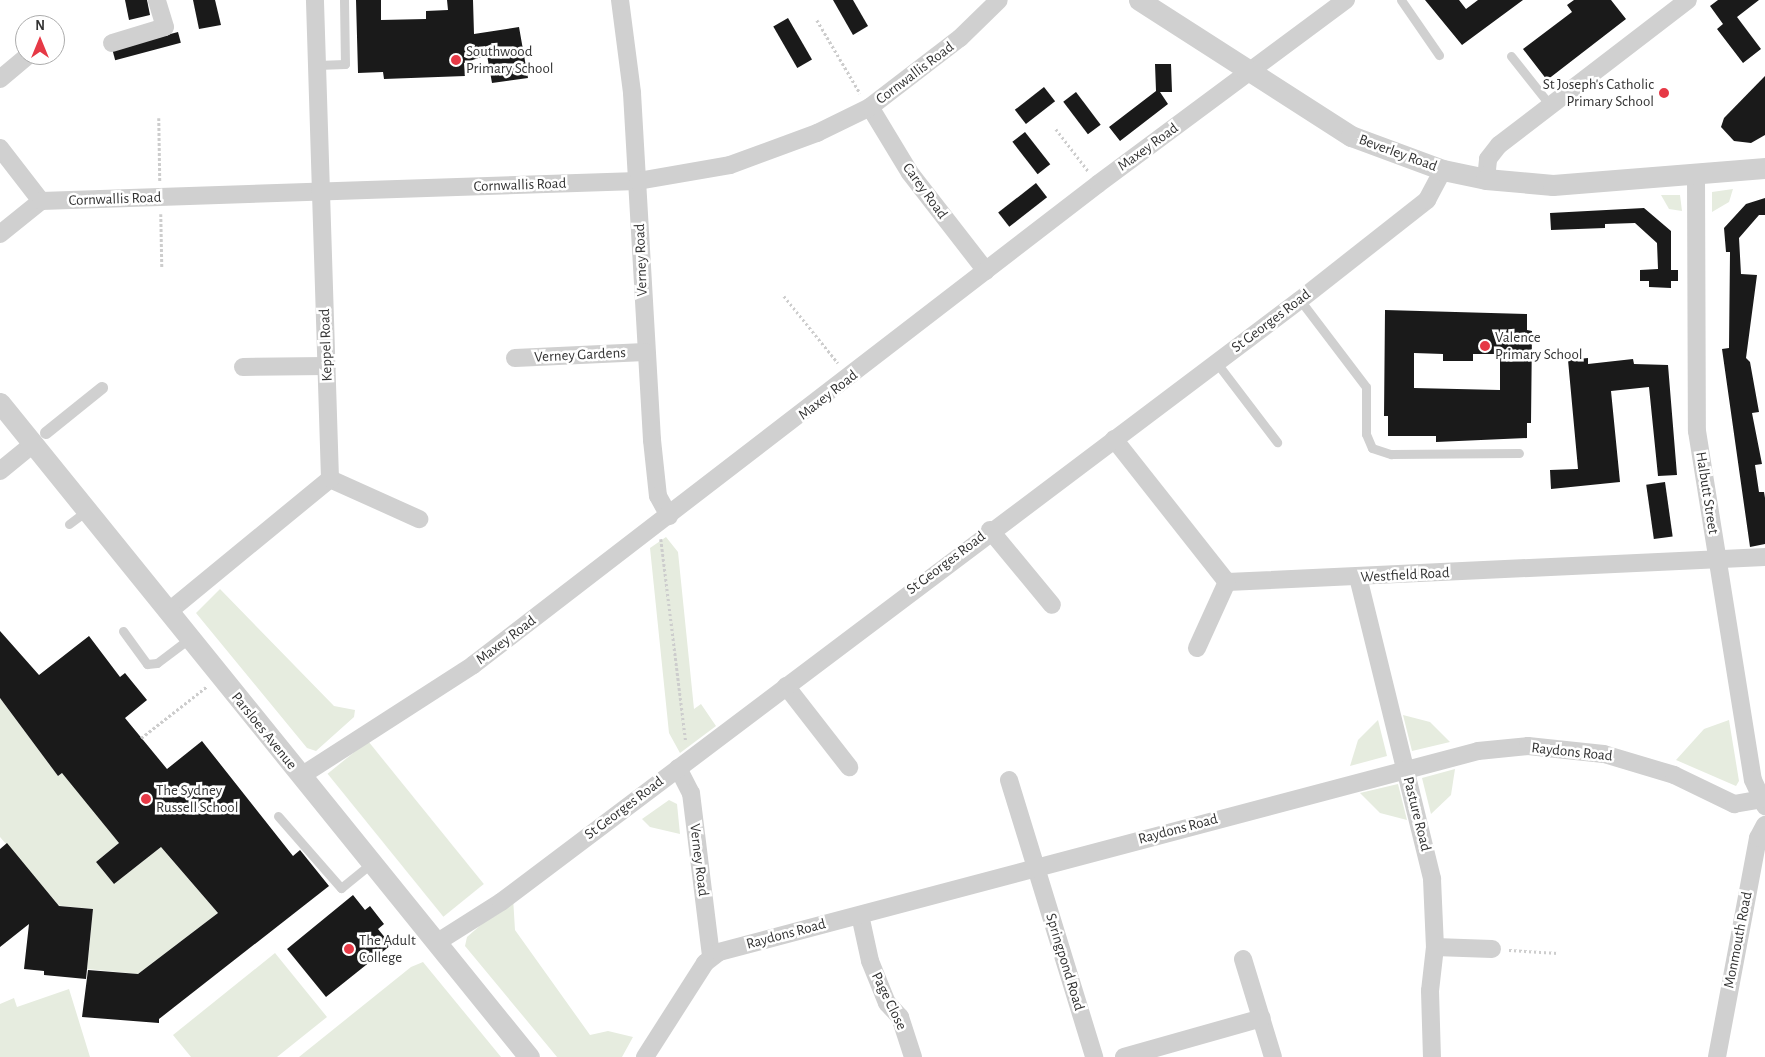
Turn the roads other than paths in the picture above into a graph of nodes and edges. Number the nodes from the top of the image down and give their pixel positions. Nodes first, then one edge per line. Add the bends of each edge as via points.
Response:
1 (157, 0) edge
2 (315, 0) edge
3 (344, 0) edge
4 (620, 0) edge
5 (999, 0) edge
6 (1139, 0) edge
7 (1401, 0) edge
8 (1688, 0) edge
9 (1343, 1) edge
10 (112, 43) dead end
11 (1439, 55) dead end
12 (1511, 56) dead end
13 (18, 65) edge
14 (317, 65) junction
15 (1248, 74) junction
16 (0, 79) edge
17 (1549, 104) junction
18 (870, 106) junction
19 (0, 148) edge
20 (1765, 168) edge
21 (1443, 170) junction
22 (1696, 175) junction
23 (1486, 179) junction
24 (638, 181) junction
25 (322, 192) junction
26 (41, 201) junction
27 (0, 234) edge
28 (986, 271) junction
29 (1300, 300) junction
30 (645, 352) junction
31 (515, 358) dead end
32 (1216, 362) junction
33 (327, 366) junction
34 (243, 367) dead end
35 (102, 388) dead end
36 (0, 403) edge
37 (39, 438) junction
38 (1114, 438) junction
39 (1277, 442) dead end
40 (1519, 453) dead end
41 (0, 471) edge
42 (330, 479) junction
43 (86, 510) junction
44 (670, 516) junction
45 (419, 519) dead end
46 (69, 524) dead end
47 (990, 530) junction
48 (1765, 557) edge
49 (1718, 559) junction
50 (1358, 577) junction
51 (1227, 582) junction
52 (1052, 605) dead end
53 (168, 612) junction
54 (123, 631) dead end
55 (189, 639) junction
56 (1197, 648) dead end
57 (786, 686) junction
58 (848, 767) dead end
59 (678, 768) junction
60 (1405, 768) junction
61 (301, 776) junction
62 (1009, 780) dead end
63 (1763, 803) edge
64 (278, 816) dead end
65 (1765, 825) edge
66 (371, 864) junction
67 (1036, 868) junction
68 (860, 915) junction
69 (436, 943) junction
70 (1435, 947) junction
71 (1492, 949) road end
72 (712, 956) junction
73 (1243, 959) dead end
74 (1262, 1018) junction
75 (528, 1057) edge
76 (645, 1057) edge
77 (913, 1057) edge
78 (1094, 1057) edge
79 (1124, 1057) edge
80 (1273, 1057) edge
81 (1432, 1057) edge
82 (1717, 1057) edge

1 - 10 street via 165,27
2 - 14 street, Keppel Road
3 - 14 lane via 345,64
4 - 24 street, Verney Road
5 - 18 street, Cornwallis Road via 924,68
6 - 15 street, Beverley Road
7 - 11 lane
8 - 17 street
9 - 15 street, Maxey Road
12 - 17 lane
13 - 16 street
14 - 25 street, Keppel Road
15 - 21 street, Beverley Road via 1350,136
15 - 28 street, Maxey Road
17 - 23 street via 1499,145 1488,159
18 - 24 street, Cornwallis Road via 763,155 694,174
18 - 28 street, Carey Road via 910,173
19 - 26 street
20 - 22 street, Beverley Road
21 - 23 street, Beverley Road
21 - 29 street, St Georges Road via 1427,200
22 - 23 street, Beverley Road via 1553,185
22 - 49 street, Halbutt Street via 1697,431
24 - 25 street, Cornwallis Road
24 - 30 street, Verney Road
25 - 26 street, Cornwallis Road
25 - 33 street, Keppel Road
26 - 27 street
28 - 44 street, Maxey Road
29 - 32 street, St Georges Road
29 - 40 lane via 1366,387 1366,434 1372,448 1391,454
30 - 31 street, Verney Gardens
30 - 44 street, Verney Road via 658,496
32 - 38 street, St Georges Road
32 - 39 lane
33 - 34 street
33 - 42 street, Keppel Road
35 - 37 street
36 - 37 street, Parsloes Avenue
37 - 41 street
37 - 43 street, Parsloes Avenue
38 - 47 street, St Georges Road
38 - 51 street
42 - 45 street
42 - 53 street
43 - 46 lane
43 - 53 street, Parsloes Avenue
44 - 61 street, Maxey Road via 474,665
47 - 52 street
47 - 57 street, St Georges Road
48 - 49 street, Westfield Road
49 - 50 street, Westfield Road
49 - 63 street, Halbutt Street via 1753,780
50 - 51 street, Westfield Road
50 - 60 street, Pasture Road
51 - 56 street
53 - 55 street, Parsloes Avenue
54 - 55 lane via 147,664 157,664
55 - 61 street, Parsloes Avenue
57 - 58 street
57 - 59 street, St Georges Road
59 - 69 street, St Georges Road via 501,902
59 - 72 street, Verney Road via 691,793
60 - 63 street, Raydons Road via 1478,751 1553,747 1604,754 1651,766 1734,804
60 - 67 street, Raydons Road
60 - 70 street, Pasture Road via 1432,879
61 - 66 street, Parsloes Avenue
62 - 67 street, Springpond Road
64 - 66 lane via 341,888
65 - 82 street, Monmouth Road via 1758,838
66 - 69 street, Parsloes Avenue
67 - 68 street, Raydons Road
67 - 78 street, Springpond Road
68 - 72 street, Raydons Road
68 - 77 street, Page Close via 870,961 887,1003 900,1017
69 - 75 street, Parsloes Avenue
70 - 71 street
70 - 81 street, Pasture Road via 1430,991
72 - 76 street
73 - 74 street
74 - 79 street
74 - 80 street

